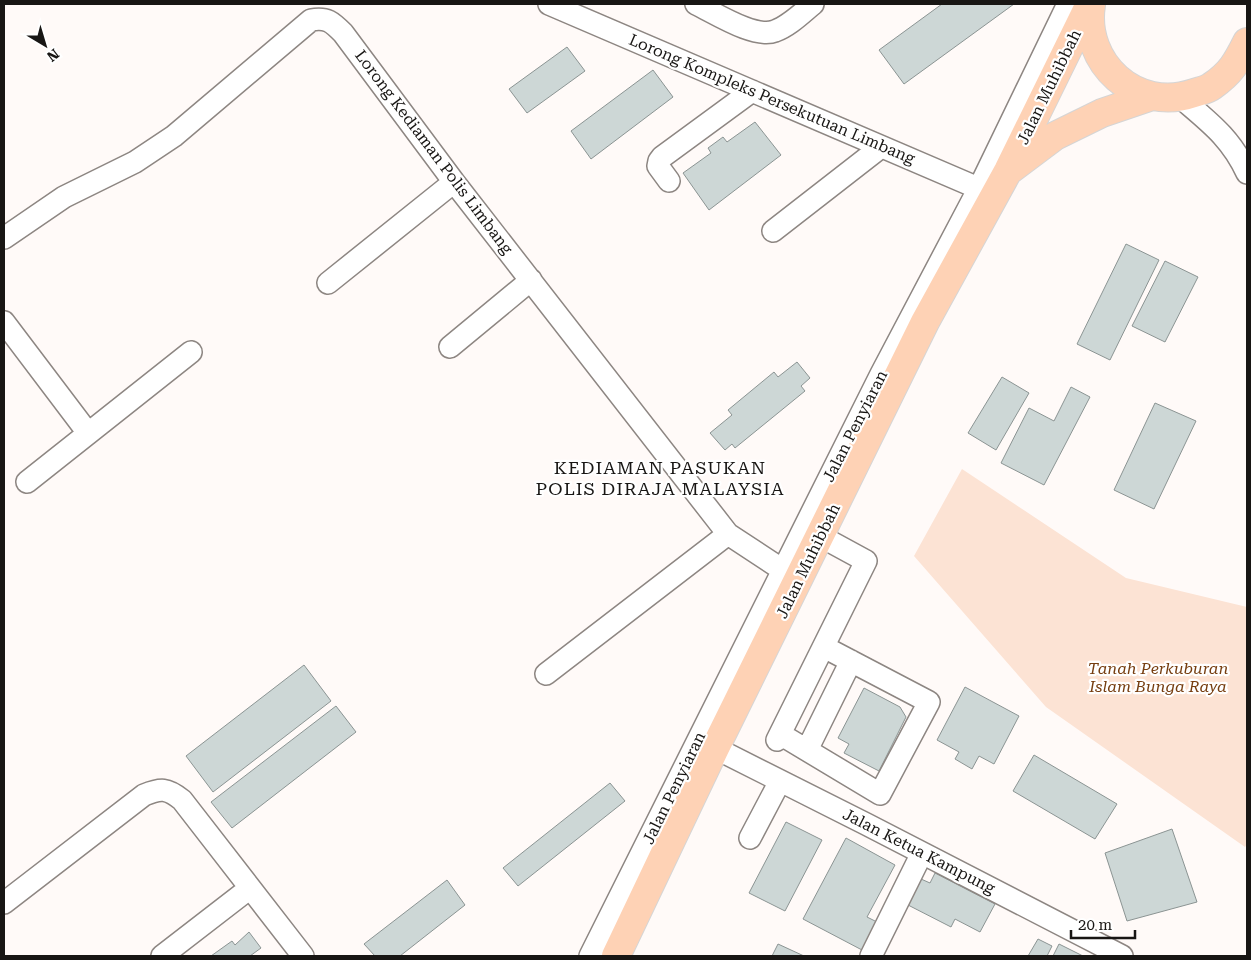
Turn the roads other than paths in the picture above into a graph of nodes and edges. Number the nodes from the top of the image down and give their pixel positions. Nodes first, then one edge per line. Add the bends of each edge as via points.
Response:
1 (549, 4) edge
2 (696, 4) edge
3 (813, 4) edge
4 (1068, 4) edge
5 (1090, 4) edge
6 (1247, 42) edge
7 (752, 91) junction
8 (1152, 96) junction
9 (1181, 98) junction
10 (882, 147) junction
11 (1008, 171) junction
12 (1247, 173) edge
13 (669, 181) dead end
14 (454, 182) junction
15 (987, 192) junction
16 (773, 231) dead end
17 (4, 238) edge
18 (531, 280) junction
19 (328, 284) dead end
20 (4, 325) edge
21 (450, 348) dead end
22 (191, 352) dead end
23 (88, 433) junction
24 (27, 482) dead end
25 (728, 534) junction
26 (820, 536) junction
27 (790, 575) junction
28 (824, 647) junction
29 (851, 661) junction
30 (546, 674) dead end
31 (715, 748) junction
32 (807, 750) junction
33 (780, 781) junction
34 (880, 794) junction
35 (866, 824) junction
36 (750, 838) dead end
37 (922, 853) junction
38 (250, 888) junction
39 (4, 903) edge
40 (1119, 955) edge
41 (162, 956) edge
42 (303, 956) edge
43 (590, 956) edge
44 (616, 956) edge
45 (871, 956) edge

1 - 7 street, Lorong Kompleks Persekutuan Limbang
2 - 3 street via 761,33 774,32 785,26
4 - 15 street, Jalan Penyiaran
5 - 8 main road via 1094,45 1107,69 1128,86
5 - 11 main road, Jalan Muhibbah
6 - 9 main road via 1234,67 1210,87
7 - 10 street, Lorong Kompleks Persekutuan Limbang
7 - 13 street via 659,160 658,166
8 - 9 main road
8 - 11 main road, Jalan Muhibbah via 1102,113 1056,136
9 - 12 street via 1220,130
10 - 15 street, Lorong Kompleks Persekutuan Limbang
10 - 16 street
11 - 15 main road, Jalan Muhibbah
14 - 17 street, Lorong Kediaman Polis Limbang via 343,33 322,18 311,20 174,136 135,162 64,197
14 - 18 street, Lorong Kediaman Polis Limbang
14 - 19 street
15 - 26 main road, Jalan Muhibbah
15 - 27 street, Jalan Penyiaran via 881,374
18 - 21 street
18 - 25 street, Lorong Kediaman Polis Limbang
20 - 23 street
22 - 23 street
23 - 24 street
25 - 27 street, Lorong Kediaman Polis Limbang
25 - 30 street
26 - 27 main road, Jalan Muhibbah
26 - 28 street via 866,561
27 - 31 main road, Jalan Muhibbah
27 - 43 street, Jalan Penyiaran
28 - 29 street
28 - 32 street via 778,737
29 - 32 street
29 - 34 street via 929,702
31 - 33 street, Jalan Ketua Kampung
31 - 44 main road, Jalan Muhibbah
32 - 34 street
33 - 35 street, Jalan Ketua Kampung
33 - 36 street
34 - 35 street
35 - 37 street, Jalan Ketua Kampung
37 - 40 street, Jalan Ketua Kampung
37 - 45 street
38 - 39 street via 182,800 171,792 157,790 144,795
38 - 41 street
38 - 42 street

